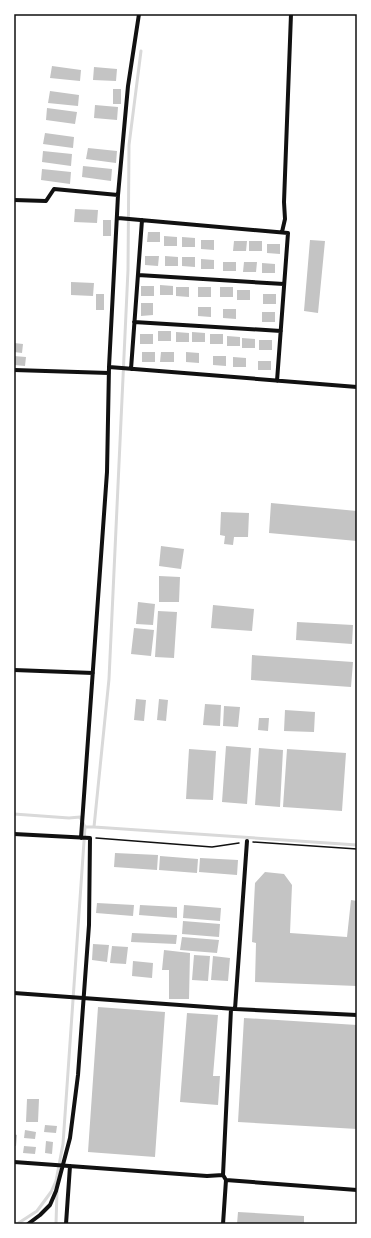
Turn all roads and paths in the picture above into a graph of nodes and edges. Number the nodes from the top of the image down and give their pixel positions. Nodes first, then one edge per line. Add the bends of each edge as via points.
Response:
1 (139, 14) edge
2 (290, 14) edge
3 (118, 195) junction
4 (14, 200) edge
5 (118, 218) junction
6 (142, 220) junction
7 (282, 232) junction
8 (138, 275) junction
9 (284, 284) junction
10 (134, 322) junction
11 (281, 331) junction
12 (109, 367) junction
13 (131, 369) junction
14 (14, 370) edge
15 (109, 373) junction
16 (277, 381) junction
17 (357, 387) edge
18 (14, 670) edge
19 (93, 673) junction
20 (14, 834) edge
21 (81, 838) junction
22 (90, 838) junction
23 (247, 842) junction
24 (357, 849) edge
25 (14, 993) edge
26 (84, 997) junction
27 (233, 1009) junction
28 (357, 1015) edge
29 (14, 1162) edge
30 (62, 1166) junction
31 (70, 1166) junction
32 (223, 1176) junction
33 (226, 1180) junction
34 (357, 1190) edge
35 (28, 1224) edge
36 (66, 1224) edge
37 (223, 1224) edge

1 - 3 street via 128,86
2 - 7 street via 285,219
3 - 4 street via 54,189 46,201
3 - 5 street
5 - 6 street
5 - 12 street
6 - 7 street
6 - 8 street
7 - 9 street via 288,233
8 - 9 street
8 - 10 street
9 - 11 street
10 - 11 street
10 - 13 street
11 - 16 street
12 - 13 street
12 - 15 street
13 - 16 street
14 - 15 street
15 - 19 street via 107,472
16 - 17 street
18 - 19 street
19 - 21 street
20 - 21 street
21 - 22 street
22 - 23 path via 212,847
22 - 26 street via 89,925
23 - 24 path
23 - 27 street
25 - 26 street
26 - 27 street
26 - 30 street via 70,1138
27 - 28 street
27 - 32 street
29 - 30 street
30 - 31 street
30 - 35 street via 50,1205
31 - 32 street
31 - 36 street
32 - 33 street
33 - 34 street
33 - 37 street

